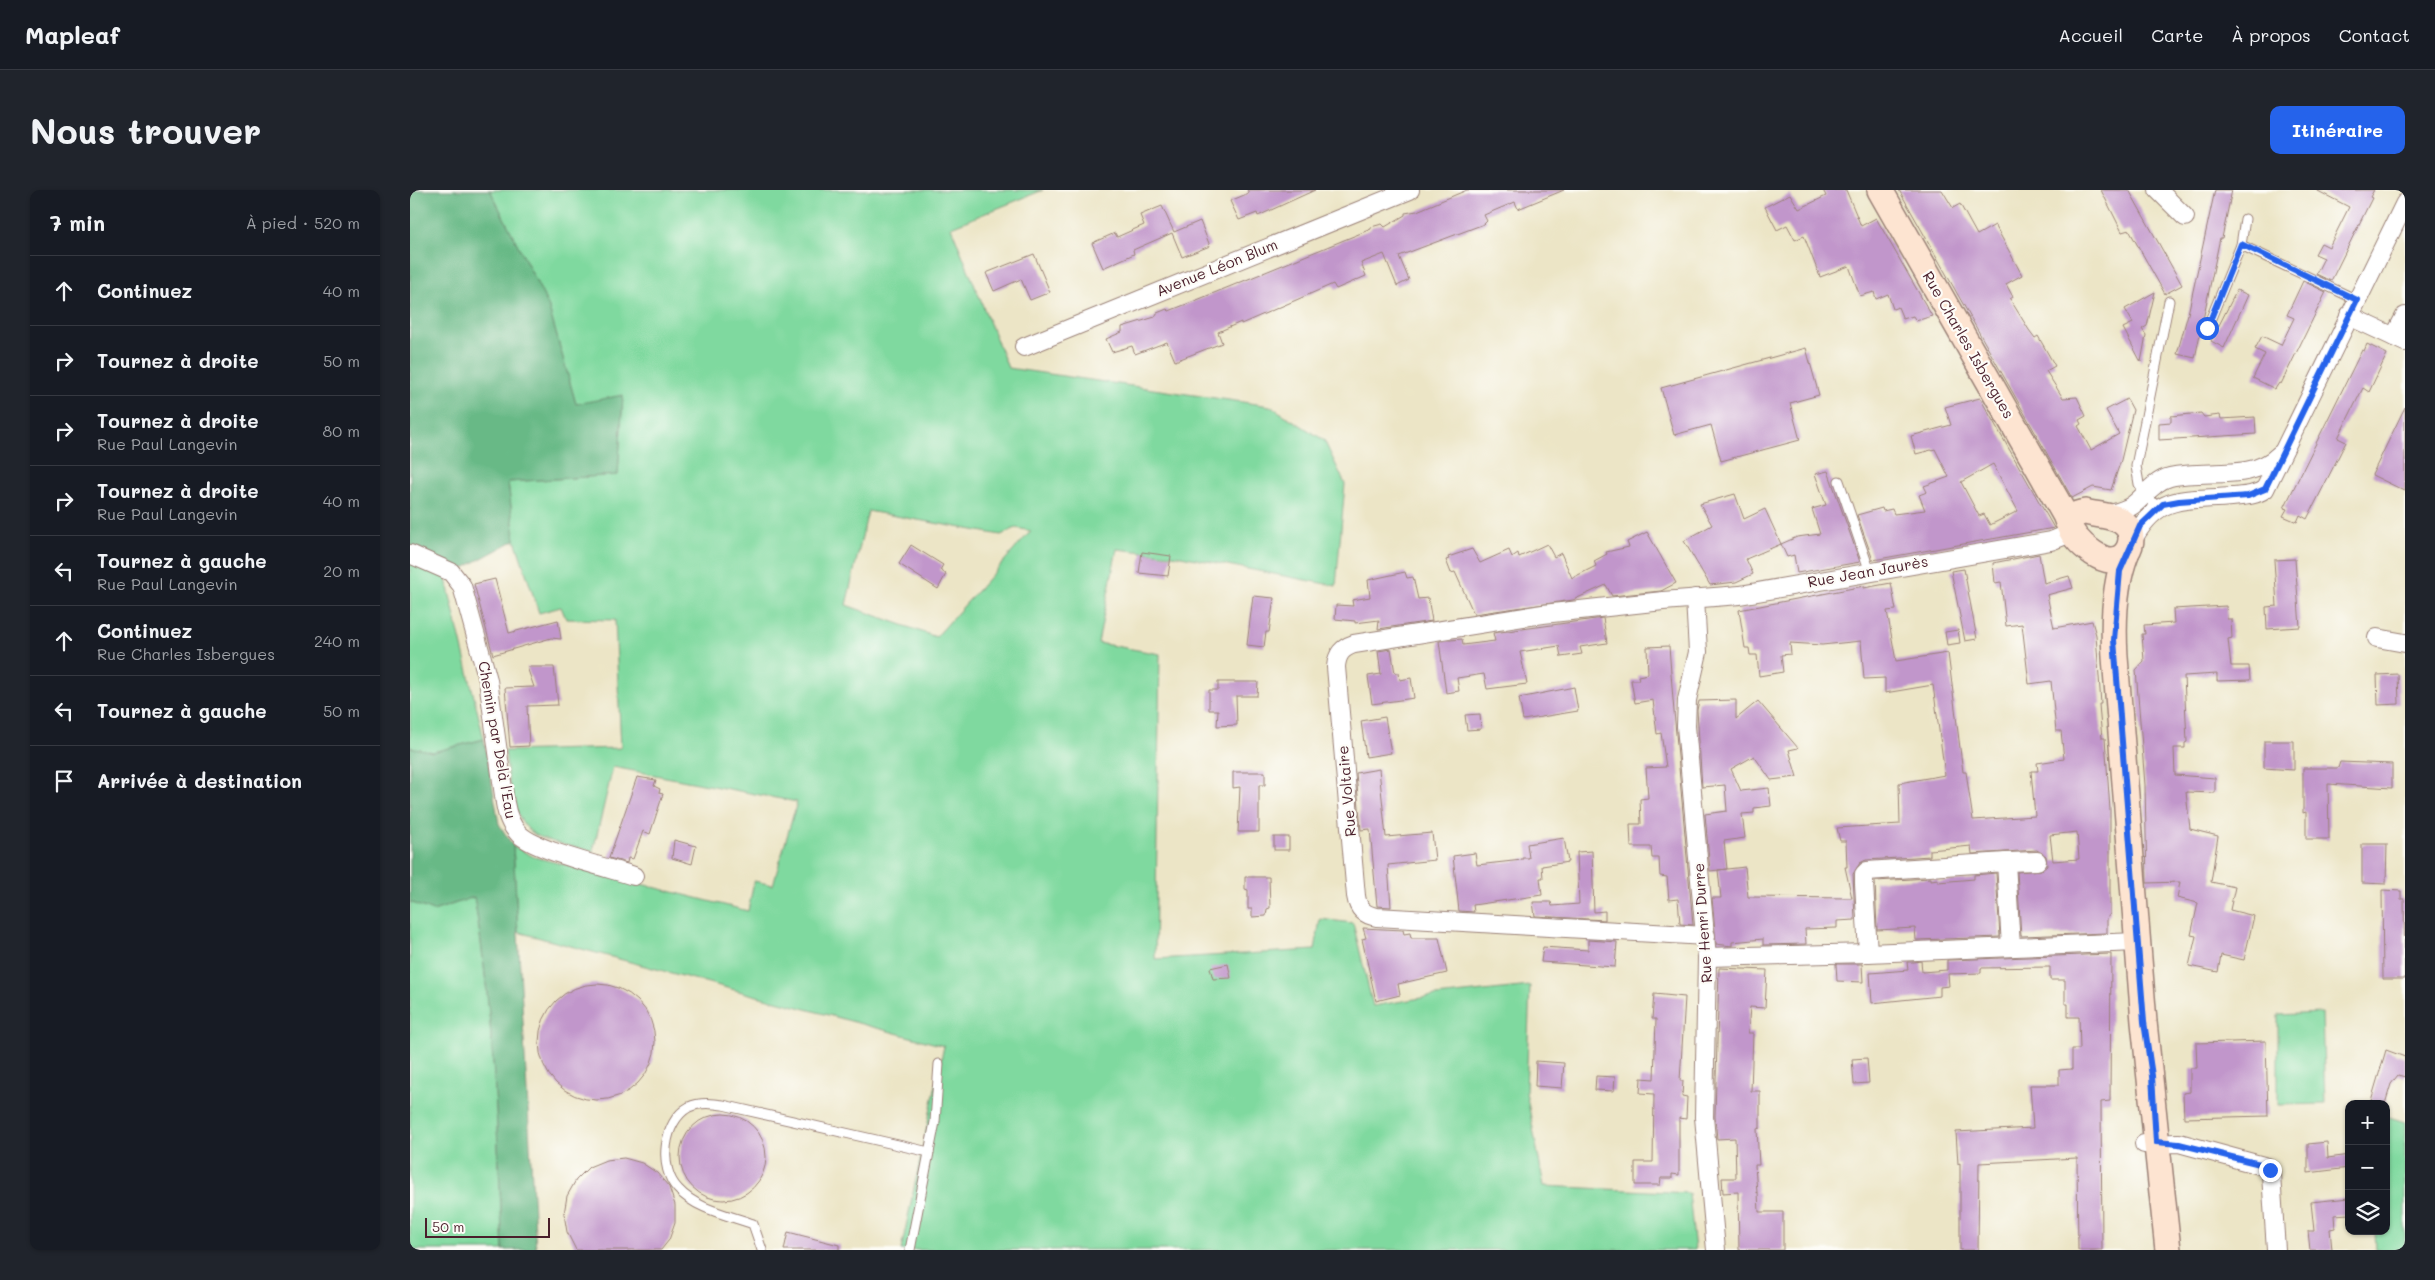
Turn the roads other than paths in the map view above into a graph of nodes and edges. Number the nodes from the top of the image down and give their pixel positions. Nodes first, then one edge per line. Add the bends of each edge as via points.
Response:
1 (1410, 190) edge
2 (1880, 190) edge
3 (2158, 190) edge
4 (2405, 203) edge
5 (2185, 217) dead end
6 (2245, 219) dead end
7 (2241, 244) junction
8 (2169, 302) dead end
9 (2353, 308) junction
10 (2405, 316) edge
11 (2207, 328) dead end
12 (2400, 340) edge
13 (1024, 347) dead end
14 (2282, 452) junction
15 (1839, 481) dead end
16 (2146, 493) junction
17 (2157, 508) junction
18 (2084, 528) junction
19 (2128, 548) junction
20 (410, 554) edge
21 (1870, 572) junction
22 (1695, 598) junction
23 (1663, 601) joint
24 (2377, 638) dead end
25 (2114, 640) junction
26 (2405, 644) edge
27 (2037, 861) dead end
28 (2006, 862) junction
29 (634, 876) dead end
30 (1706, 936) junction
31 (2137, 942) junction
32 (2011, 947) junction
33 (1868, 953) junction
34 (1707, 956) junction
35 (939, 1064) dead end
36 (2150, 1143) junction
37 (929, 1152) junction
38 (762, 1250) edge
39 (910, 1250) edge
40 (1716, 1250) edge
41 (2156, 1250) edge
42 (2168, 1250) edge
43 (2276, 1250) edge

1 - 13 street, Avenue Léon Blum
2 - 18 main road, Rue Charles Isbergues via 2056,500
3 - 5 street
4 - 9 street
6 - 7 lane
7 - 9 lane
7 - 11 lane
8 - 16 lane via 2137,459 2137,475
9 - 12 street
9 - 14 street
10 - 12 street
14 - 16 street, Rue Jean Jaurès via 2260,469 2169,478
14 - 17 street via 2268,484 2260,492 2248,496 2170,502
15 - 21 lane
16 - 17 lane
16 - 18 street, Rue Jean Jaurès via 2128,508
17 - 19 street via 2140,526
18 - 19 main road via 2100,557 2118,559
18 - 19 main road via 2124,523 2130,534
18 - 21 street, Rue Jean Jaurès via 2051,541
18 - 25 main road, Rue Charles Isbergues via 2101,580
19 - 25 main road, Rue Charles Isbergues via 2118,579
20 - 29 street, Chemin par Delà l'Eau via 452,572 462,586 488,680 507,815 515,829 534,844
21 - 22 street, Rue Jean Jaurès via 1740,595
22 - 23 street, Rue Jean Jaurès
22 - 30 street, Rue Henri Durre via 1698,652 1687,700 1686,726
23 - 30 street, Rue Voltaire via 1543,614 1347,646 1338,655 1336,667 1357,904 1365,913 1377,917
24 - 26 street
25 - 31 main road, Rue Charles Isbergues
27 - 28 street
28 - 32 street
28 - 33 street via 1867,871 1864,883
30 - 34 street, Rue Henri Durre
31 - 32 street
31 - 36 main road, Rue Charles Isbergues via 2144,1022 2140,1080
32 - 33 street
33 - 34 street
34 - 40 street, Rue Henri Durre via 1704,1117
35 - 37 lane via 936,1114
36 - 41 main road, Rue Charles Isbergues
36 - 42 main road, Rue Charles Isbergues
36 - 43 street via 2179,1144 2267,1167 2271,1174
37 - 38 lane via 723,1105 704,1103 689,1107 677,1119 667,1145 666,1162 671,1180 682,1194 698,1204 754,1224
37 - 39 lane

